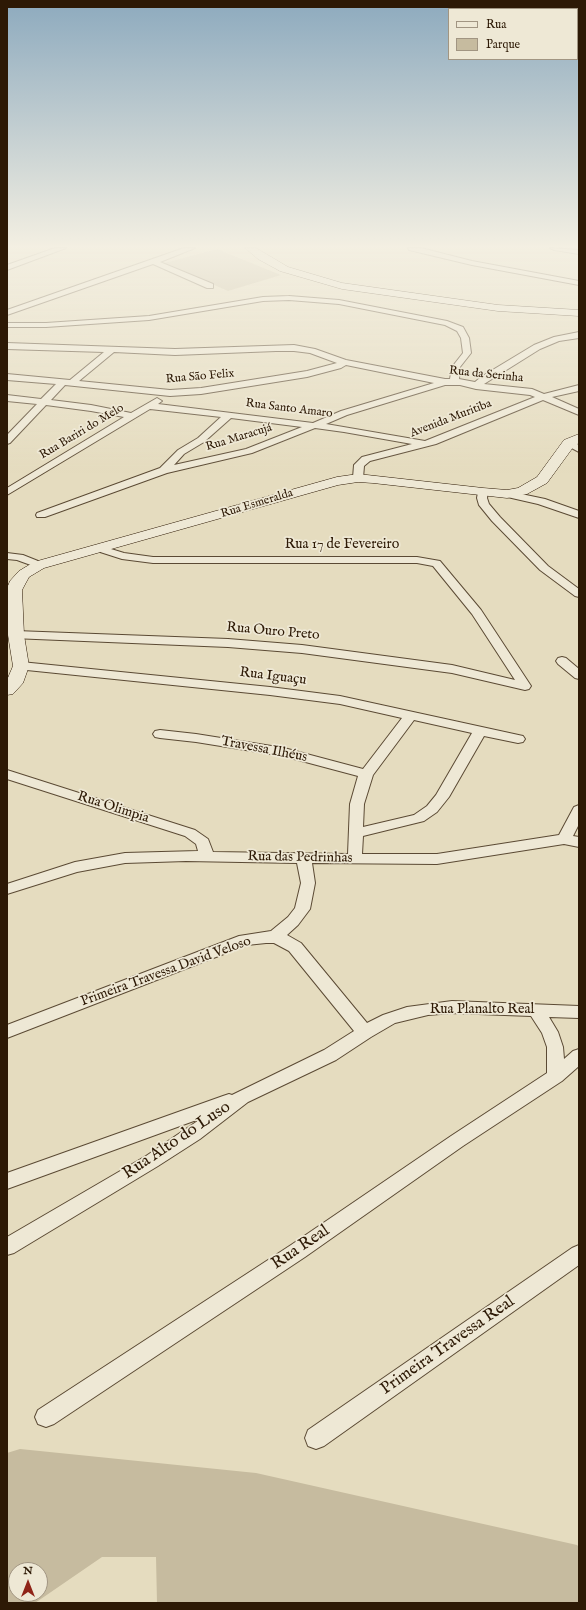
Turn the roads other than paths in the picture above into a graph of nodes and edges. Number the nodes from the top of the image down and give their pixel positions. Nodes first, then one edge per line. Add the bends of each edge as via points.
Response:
1 (73, 323) edge
2 (444, 323) edge
3 (7, 325) edge
4 (579, 335) edge
5 (7, 346) edge
6 (112, 350) junction
7 (344, 362) junction
8 (7, 377) edge
9 (449, 382) junction
10 (67, 383) junction
11 (476, 386) junction
12 (579, 388) edge
13 (170, 393) junction
14 (542, 397) junction
15 (7, 398) edge
16 (43, 403) junction
17 (149, 406) junction
18 (579, 412) edge
19 (229, 415) junction
20 (134, 416) junction
21 (316, 425) junction
22 (7, 442) edge
23 (576, 443) edge
24 (425, 444) junction
25 (164, 470) junction
26 (358, 478) junction
27 (7, 492) edge
28 (483, 492) junction
29 (507, 494) junction
30 (41, 515) dead end
31 (579, 515) edge
32 (98, 548) junction
33 (7, 556) edge
34 (39, 565) junction
35 (579, 594) edge
36 (16, 635) junction
37 (562, 660) dead end
38 (21, 666) junction
39 (579, 675) edge
40 (525, 686) joint
41 (7, 690) edge
42 (411, 715) junction
43 (480, 731) junction
44 (160, 734) dead end
45 (518, 739) dead end
46 (7, 774) edge
47 (366, 774) junction
48 (579, 810) edge
49 (355, 833) junction
50 (564, 839) junction
51 (579, 842) edge
52 (207, 856) junction
53 (304, 858) junction
54 (355, 859) junction
55 (7, 889) edge
56 (275, 937) junction
57 (536, 1010) junction
58 (579, 1012) edge
59 (7, 1032) edge
60 (365, 1032) junction
61 (579, 1056) edge
62 (556, 1076) junction
63 (242, 1097) junction
64 (7, 1181) edge
65 (7, 1247) edge
66 (579, 1254) edge
67 (46, 1417) dead end
68 (316, 1438) dead end

1 - 3 street
2 - 9 street via 455,326 463,334 468,348
4 - 11 street via 557,339 537,347
5 - 6 street, Rua da Serinha
6 - 7 street, Rua da Serinha via 195,352 294,348
6 - 10 street
7 - 9 street, Rua da Serinha
7 - 13 street, Rua São Felix via 299,376 201,391
8 - 10 street, Rua São Felix
9 - 11 street, Rua da Serinha
9 - 21 street, Rua Maracujá via 350,411
10 - 13 street, Rua São Felix
10 - 16 street
11 - 14 street, Rua da Serinha via 528,391
12 - 14 street, Avenida Muritiba
13 - 17 street, Rua Bariri do Melo
14 - 18 street, Rua da Serinha
14 - 24 street, Avenida Muritiba
15 - 16 street
16 - 20 street
16 - 22 street
17 - 19 street, Rua Santo Amaro
17 - 20 street, Rua Bariri do Melo
19 - 21 street, Rua Santo Amaro
19 - 25 street via 201,440 181,452
20 - 27 street, Rua Bariri do Melo
21 - 24 street, Rua Santo Amaro
21 - 25 street, Rua Maracujá via 249,451
23 - 29 main road, Rua Esmeralda via 542,480 522,491
24 - 26 street, Avenida Muritiba via 366,459 359,465
25 - 30 street, Rua Maracujá
26 - 28 main road, Rua Esmeralda
26 - 32 main road, Rua Esmeralda via 325,483
28 - 29 main road, Rua Esmeralda
28 - 35 street via 484,504 496,519 544,568
29 - 31 street via 541,501
32 - 34 main road, Rua Esmeralda
32 - 40 street, Rua 17 de Fevereiro via 122,556 153,560 417,560 436,563 477,612
33 - 34 street via 19,557
34 - 36 main road, Rua Esmeralda via 24,574 14,590
36 - 38 main road
36 - 40 street, Rua Ouro Preto via 228,643 302,649 445,668
37 - 39 street
38 - 41 main road via 17,679
38 - 42 street, Rua Iguaçu via 270,691 340,700
42 - 43 street, Rua Iguaçu
42 - 47 street
43 - 45 street, Rua Iguaçu
43 - 49 street via 442,798 432,809 419,818
44 - 47 street, Travessa Ilhéus via 284,752
46 - 52 street, Rua Olimpia via 190,833 203,842
47 - 49 street via 357,804
48 - 50 street
49 - 54 street
50 - 51 street
50 - 54 street, Rua das Pedrinhas via 437,859
52 - 53 street, Rua das Pedrinhas
52 - 55 street, Rua das Pedrinhas via 151,856 101,862 47,875
53 - 54 street, Rua das Pedrinhas
53 - 56 street via 308,883 302,909
56 - 59 street, Primeira Travessa David Veloso via 256,938 232,945
56 - 60 street, Primeira Travessa David Veloso via 295,947
57 - 58 street, Rua Planalto Real
57 - 60 street, Rua Planalto Real via 428,1009 389,1019
57 - 62 street via 550,1032 555,1047
60 - 63 street, Rua Alto do Luso via 330,1055
61 - 62 street, Rua Real
62 - 67 street, Rua Real via 298,1251
63 - 64 street
63 - 65 street, Rua Alto do Luso via 194,1134 152,1161
66 - 68 street, Primeira Travessa Real

